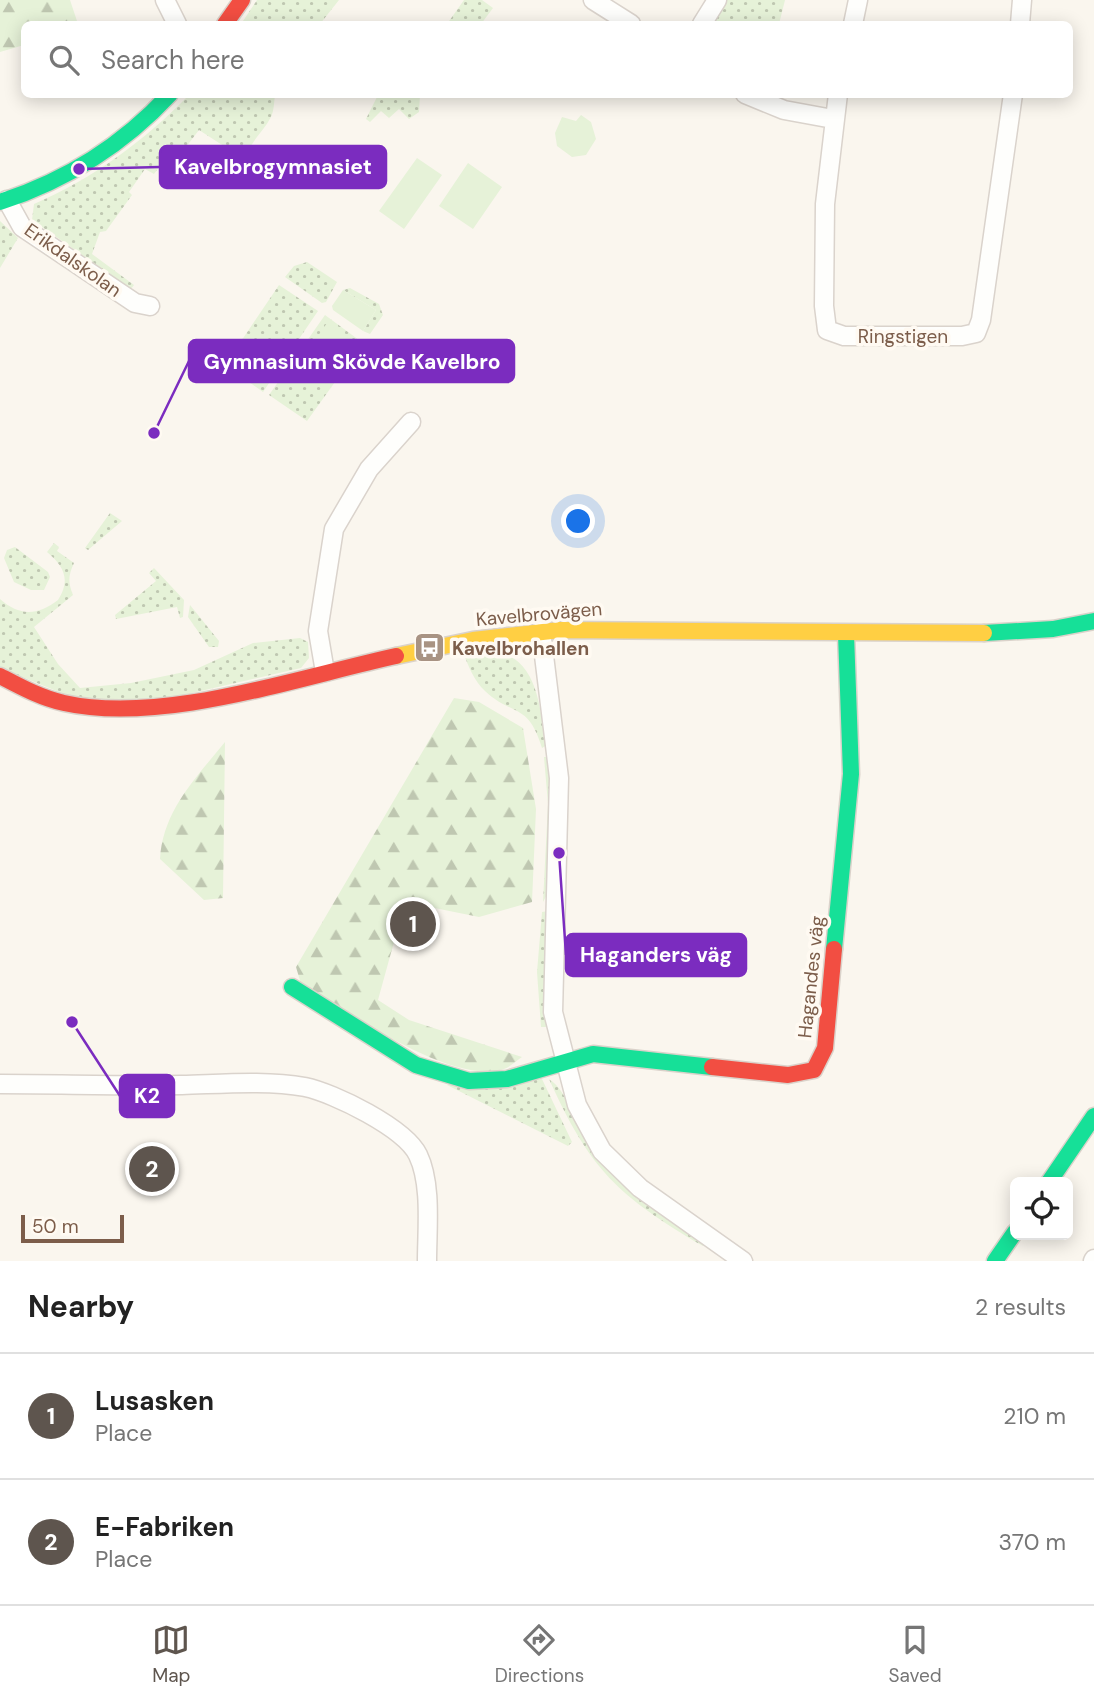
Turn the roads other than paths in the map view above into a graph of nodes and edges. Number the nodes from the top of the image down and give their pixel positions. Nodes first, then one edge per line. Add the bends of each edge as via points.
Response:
1 (165, 0) edge
2 (242, 0) edge
3 (593, 0) edge
4 (717, 0) edge
5 (858, 0) edge
6 (1022, 0) edge
7 (176, 21) edge
8 (227, 21) edge
9 (626, 21) edge
10 (704, 21) edge
11 (854, 21) edge
12 (1020, 21) edge
13 (166, 98) edge
14 (755, 98) edge
15 (837, 98) edge
16 (1012, 98) edge
17 (833, 119) junction
18 (4, 201) edge
19 (150, 306) dead end
20 (411, 422) dead end
21 (1094, 621) edge
22 (541, 631) junction
23 (846, 634) junction
24 (325, 672) junction
25 (0, 676) edge
26 (292, 987) dead end
27 (563, 1060) junction
28 (0, 1084) edge
29 (1094, 1116) edge
30 (1052, 1177) edge
31 (1010, 1239) edge
32 (427, 1261) edge
33 (743, 1261) edge
34 (995, 1261) edge

1 - 7 street
2 - 8 main road
3 - 9 street
4 - 10 street
5 - 11 street
6 - 12 street
13 - 18 main road via 110,148 59,178
14 - 17 street via 784,110
15 - 17 street, Ringstigen
16 - 17 street, Ringstigen via 981,320 976,333 962,336 844,337 827,330 825,204
18 - 19 street, Erikdalskolan via 22,227 135,303
20 - 24 street via 369,470 334,529 318,631
21 - 23 main road, Kavelbrovägen via 1049,631
22 - 23 main road, Kavelbrovägen via 603,628
22 - 24 main road, Kavelbrovägen via 429,648
22 - 27 street via 559,778 552,962 553,1012
23 - 27 main road, Hagandes väg via 851,774 821,1061 814,1070 788,1075 593,1054
24 - 25 main road, Kavelbrovägen via 147,709 81,708 21,689
26 - 27 main road, Hagandes väg via 374,1039 450,1079 494,1081
27 - 33 street via 577,1105 602,1151 640,1188
28 - 32 street via 296,1086 320,1091 385,1125 418,1154 426,1196
29 - 30 main road
31 - 34 main road

